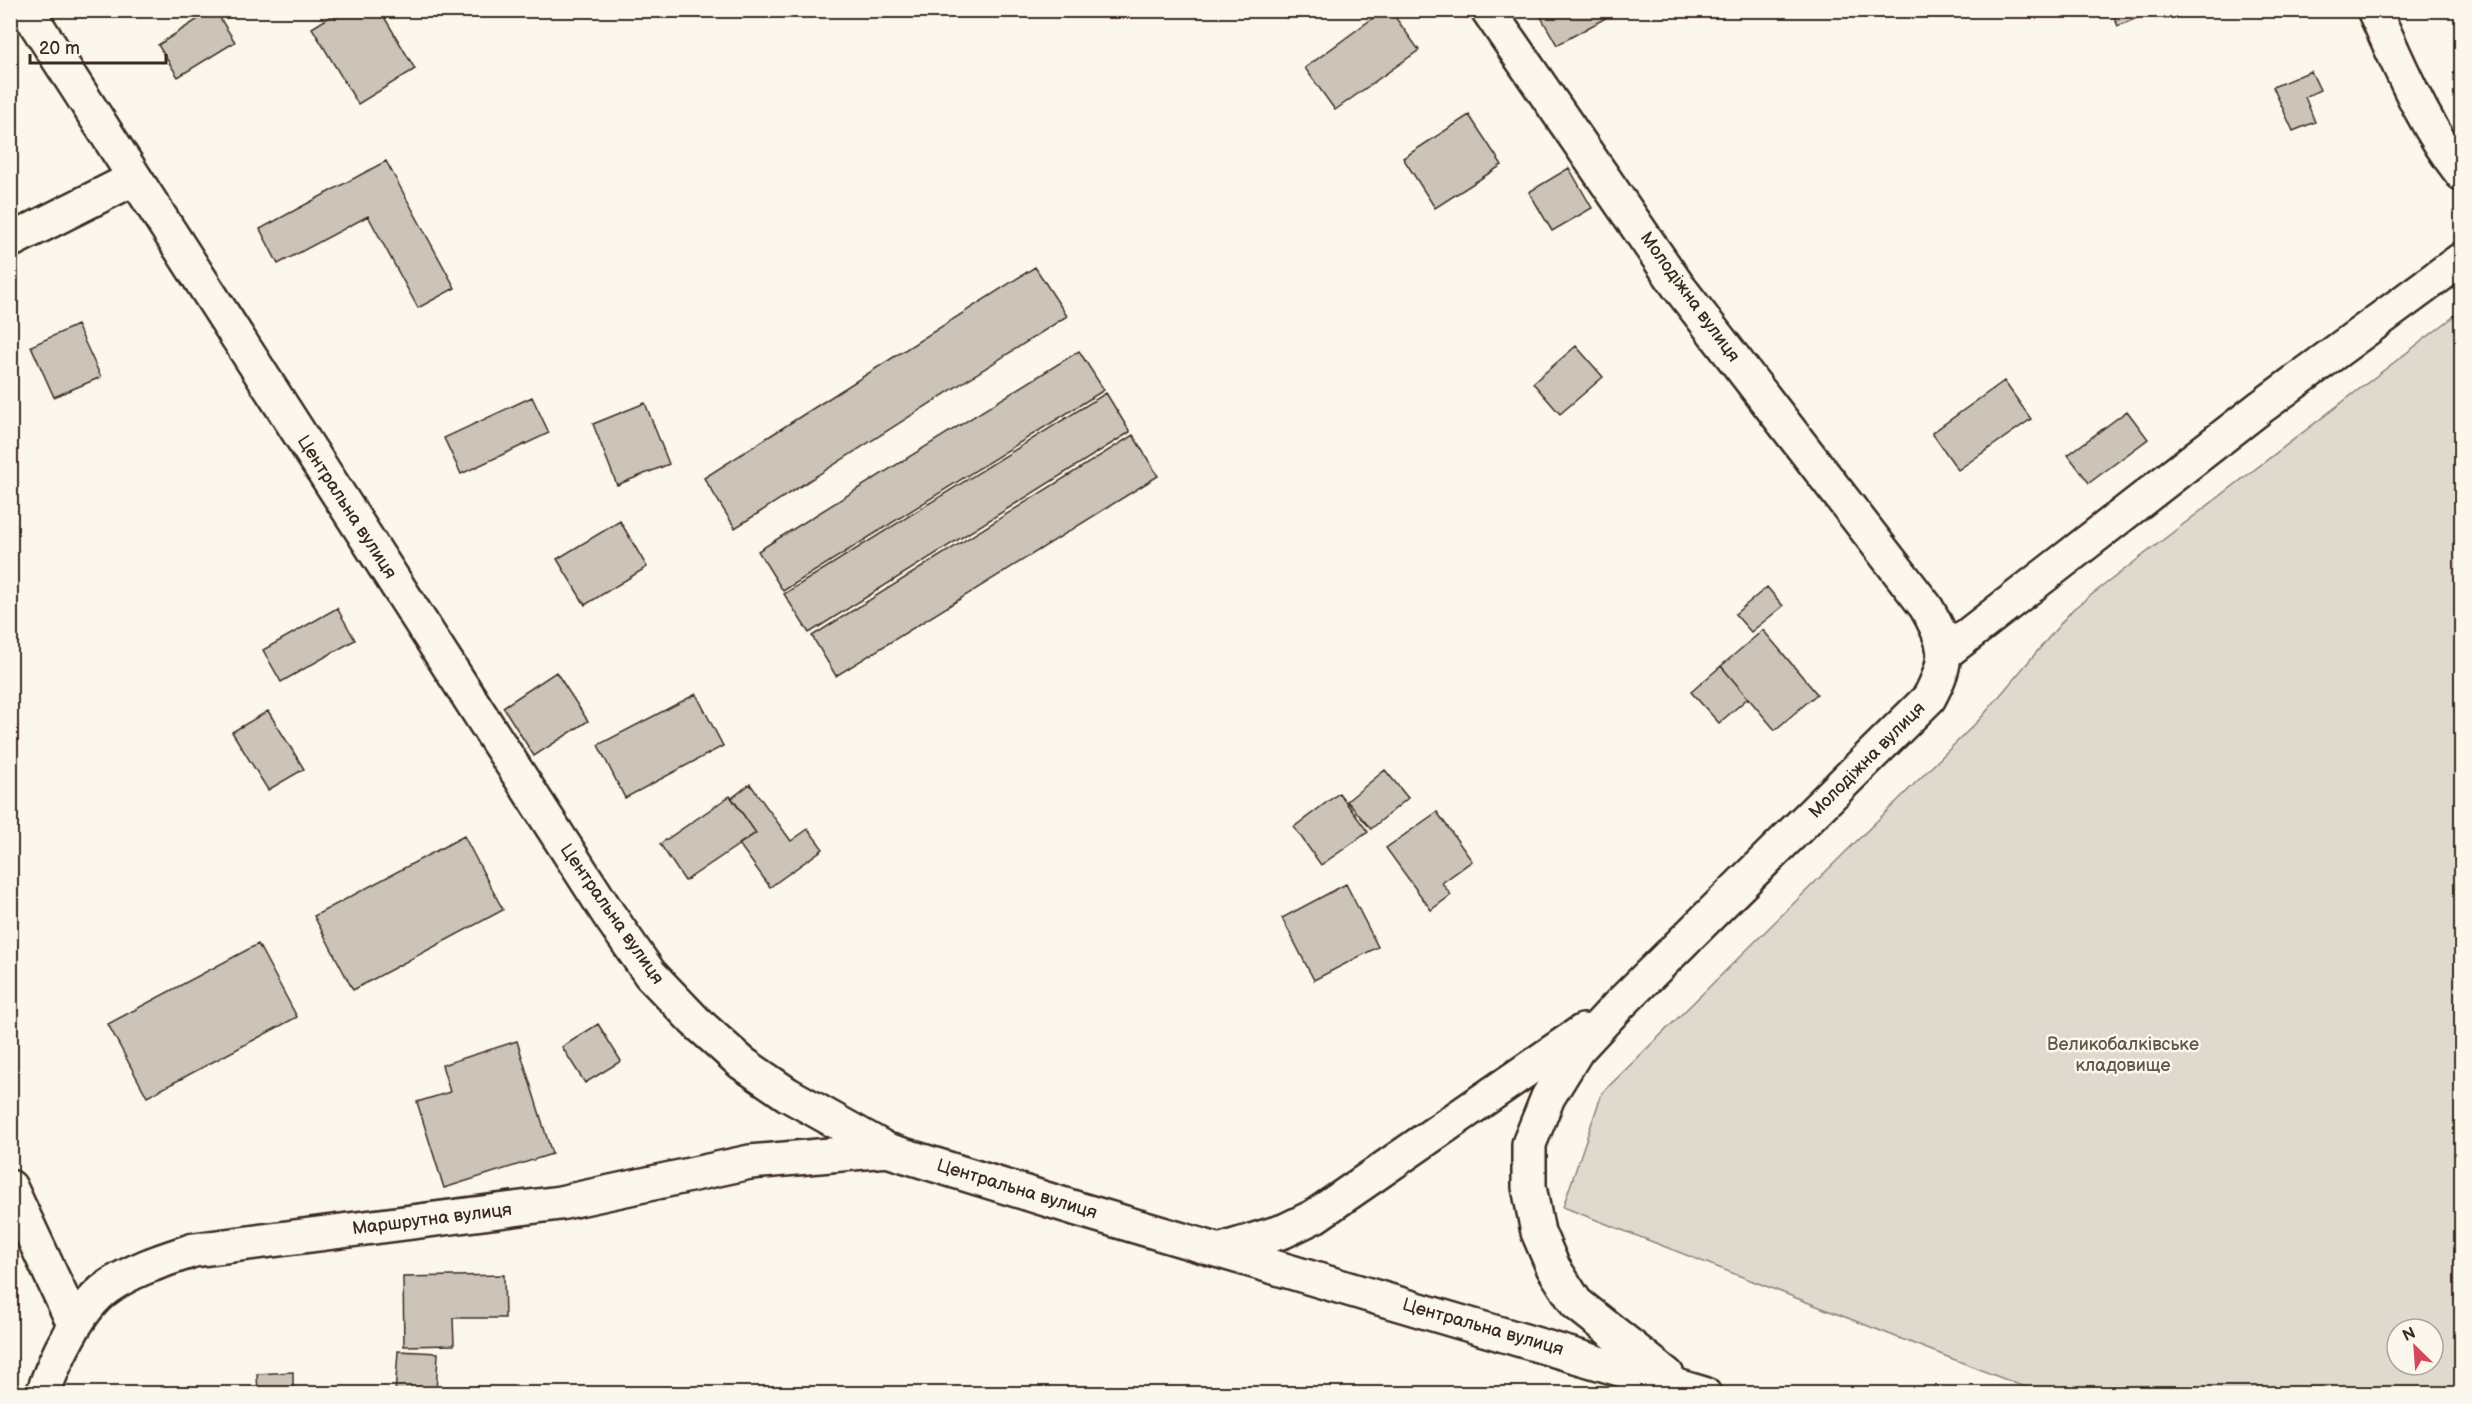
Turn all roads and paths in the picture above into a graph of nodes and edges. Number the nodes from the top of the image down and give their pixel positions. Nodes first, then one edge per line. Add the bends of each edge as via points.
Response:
1 (27, 10) edge
2 (1488, 10) edge
3 (2374, 10) edge
4 (2462, 174) edge
5 (135, 178) junction
6 (10, 241) edge
7 (2462, 259) edge
8 (1945, 653) junction
9 (1617, 1007) junction
10 (887, 1149) junction
11 (10, 1187) edge
12 (1222, 1250) junction
13 (74, 1324) junction
14 (1686, 1391) edge
15 (43, 1394) edge

1 - 5 street, Центральна вулиця
2 - 8 street, Молодіжна вулиця via 1678,286 1926,607 1939,629
3 - 4 street via 2421,112
5 - 6 street
5 - 10 street, Центральна вулиця via 650,974 742,1063 787,1094
7 - 8 street via 2261,407
8 - 9 street, Молодіжна вулиця via 1941,676 1929,698
9 - 12 street via 1315,1216
9 - 14 street, Молодіжна вулиця via 1577,1050 1548,1096 1529,1144 1529,1187 1538,1232 1552,1268 1576,1304
10 - 12 street, Центральна вулиця
10 - 13 street, Маршрутна вулиця via 750,1162 560,1203 194,1251 145,1267 106,1288
11 - 13 street
12 - 14 street, Центральна вулиця
13 - 15 street, Маршрутна вулиця

